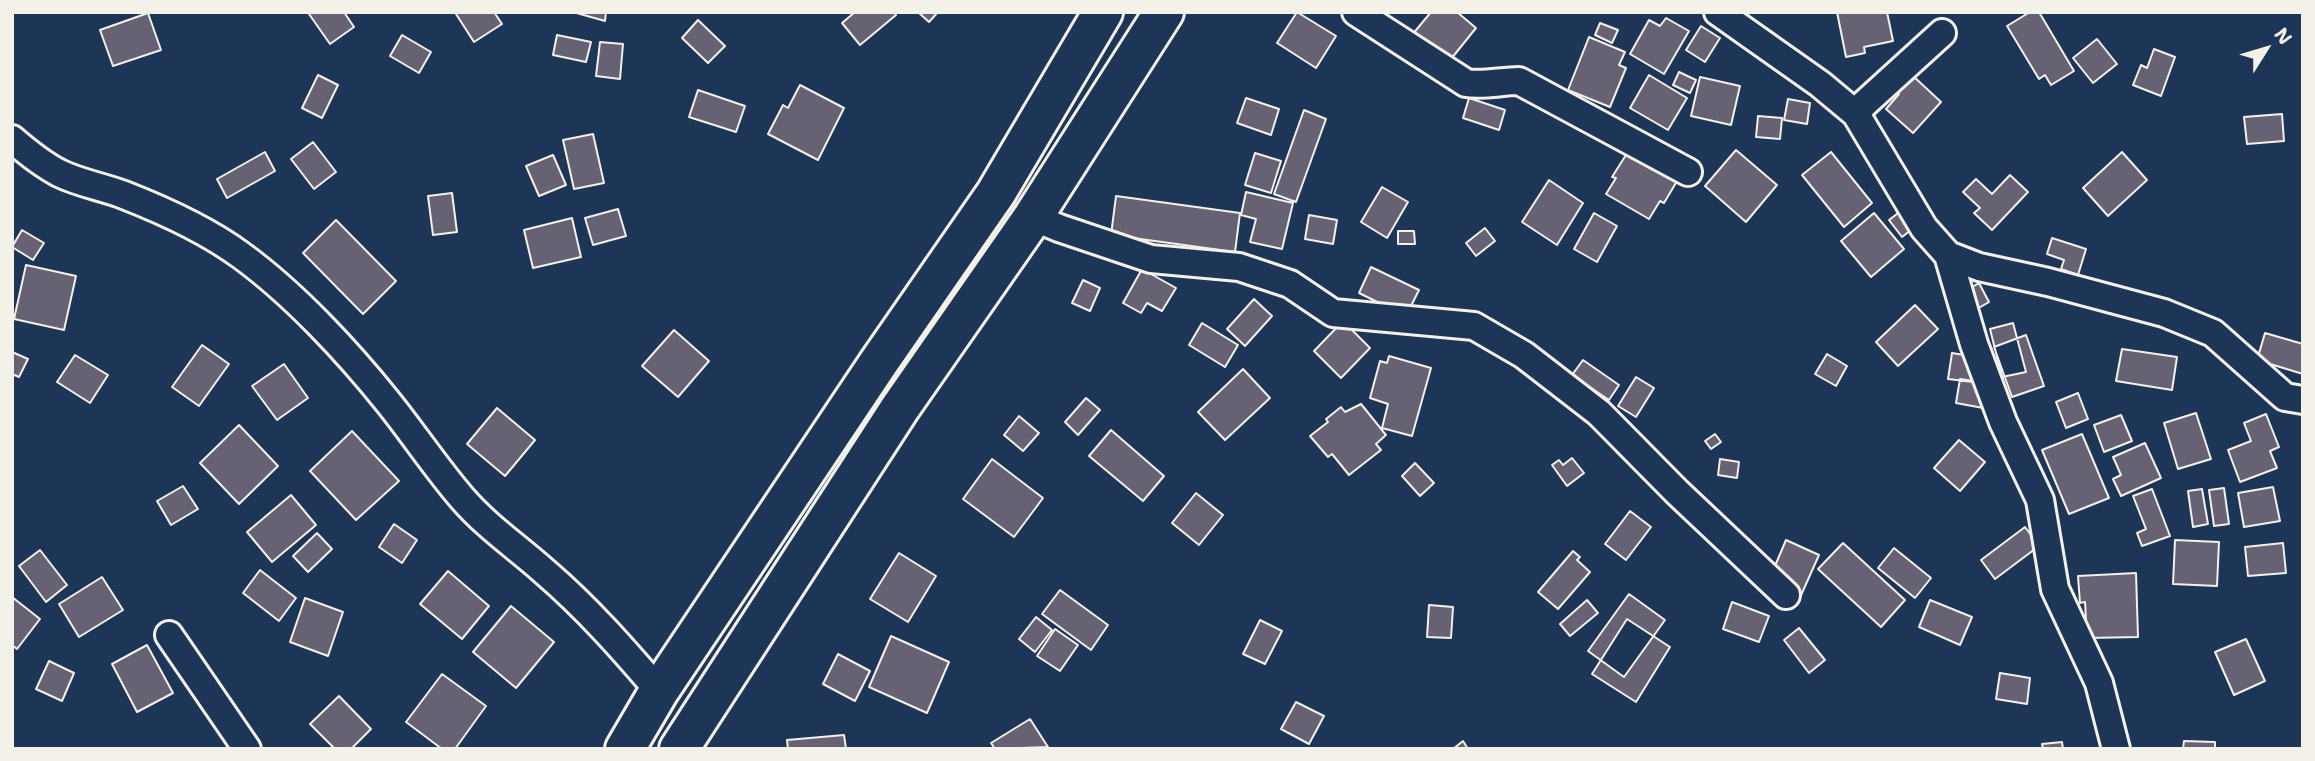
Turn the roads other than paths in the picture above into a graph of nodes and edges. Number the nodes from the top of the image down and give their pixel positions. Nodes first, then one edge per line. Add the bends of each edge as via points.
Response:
1 (1102, 12) edge
2 (1164, 12) edge
3 (1356, 12) edge
4 (1718, 12) edge
5 (1942, 33) dead end
6 (1856, 114) junction
7 (12, 139) edge
8 (1688, 172) dead end
9 (1033, 217) junction
10 (1948, 255) junction
11 (2303, 400) edge
12 (1786, 595) dead end
13 (169, 635) dead end
14 (659, 691) junction
15 (247, 749) edge
16 (625, 749) edge
17 (679, 749) edge
18 (2116, 749) edge

1 - 14 highway via 996,193
2 - 9 highway
3 - 8 street via 1466,83 1519,81
4 - 6 street
5 - 6 street
6 - 10 street via 1924,228
7 - 14 street via 61,174 171,214 242,256 341,348 487,525 581,605
9 - 12 street via 1152,258 1239,267 1290,284 1333,313 1474,327 1524,355 1599,413
9 - 17 highway via 900,408
10 - 11 street via 2176,318 2213,333 2286,397
10 - 18 street via 1998,409 2040,500 2055,589 2099,683
13 - 15 street
14 - 16 highway

